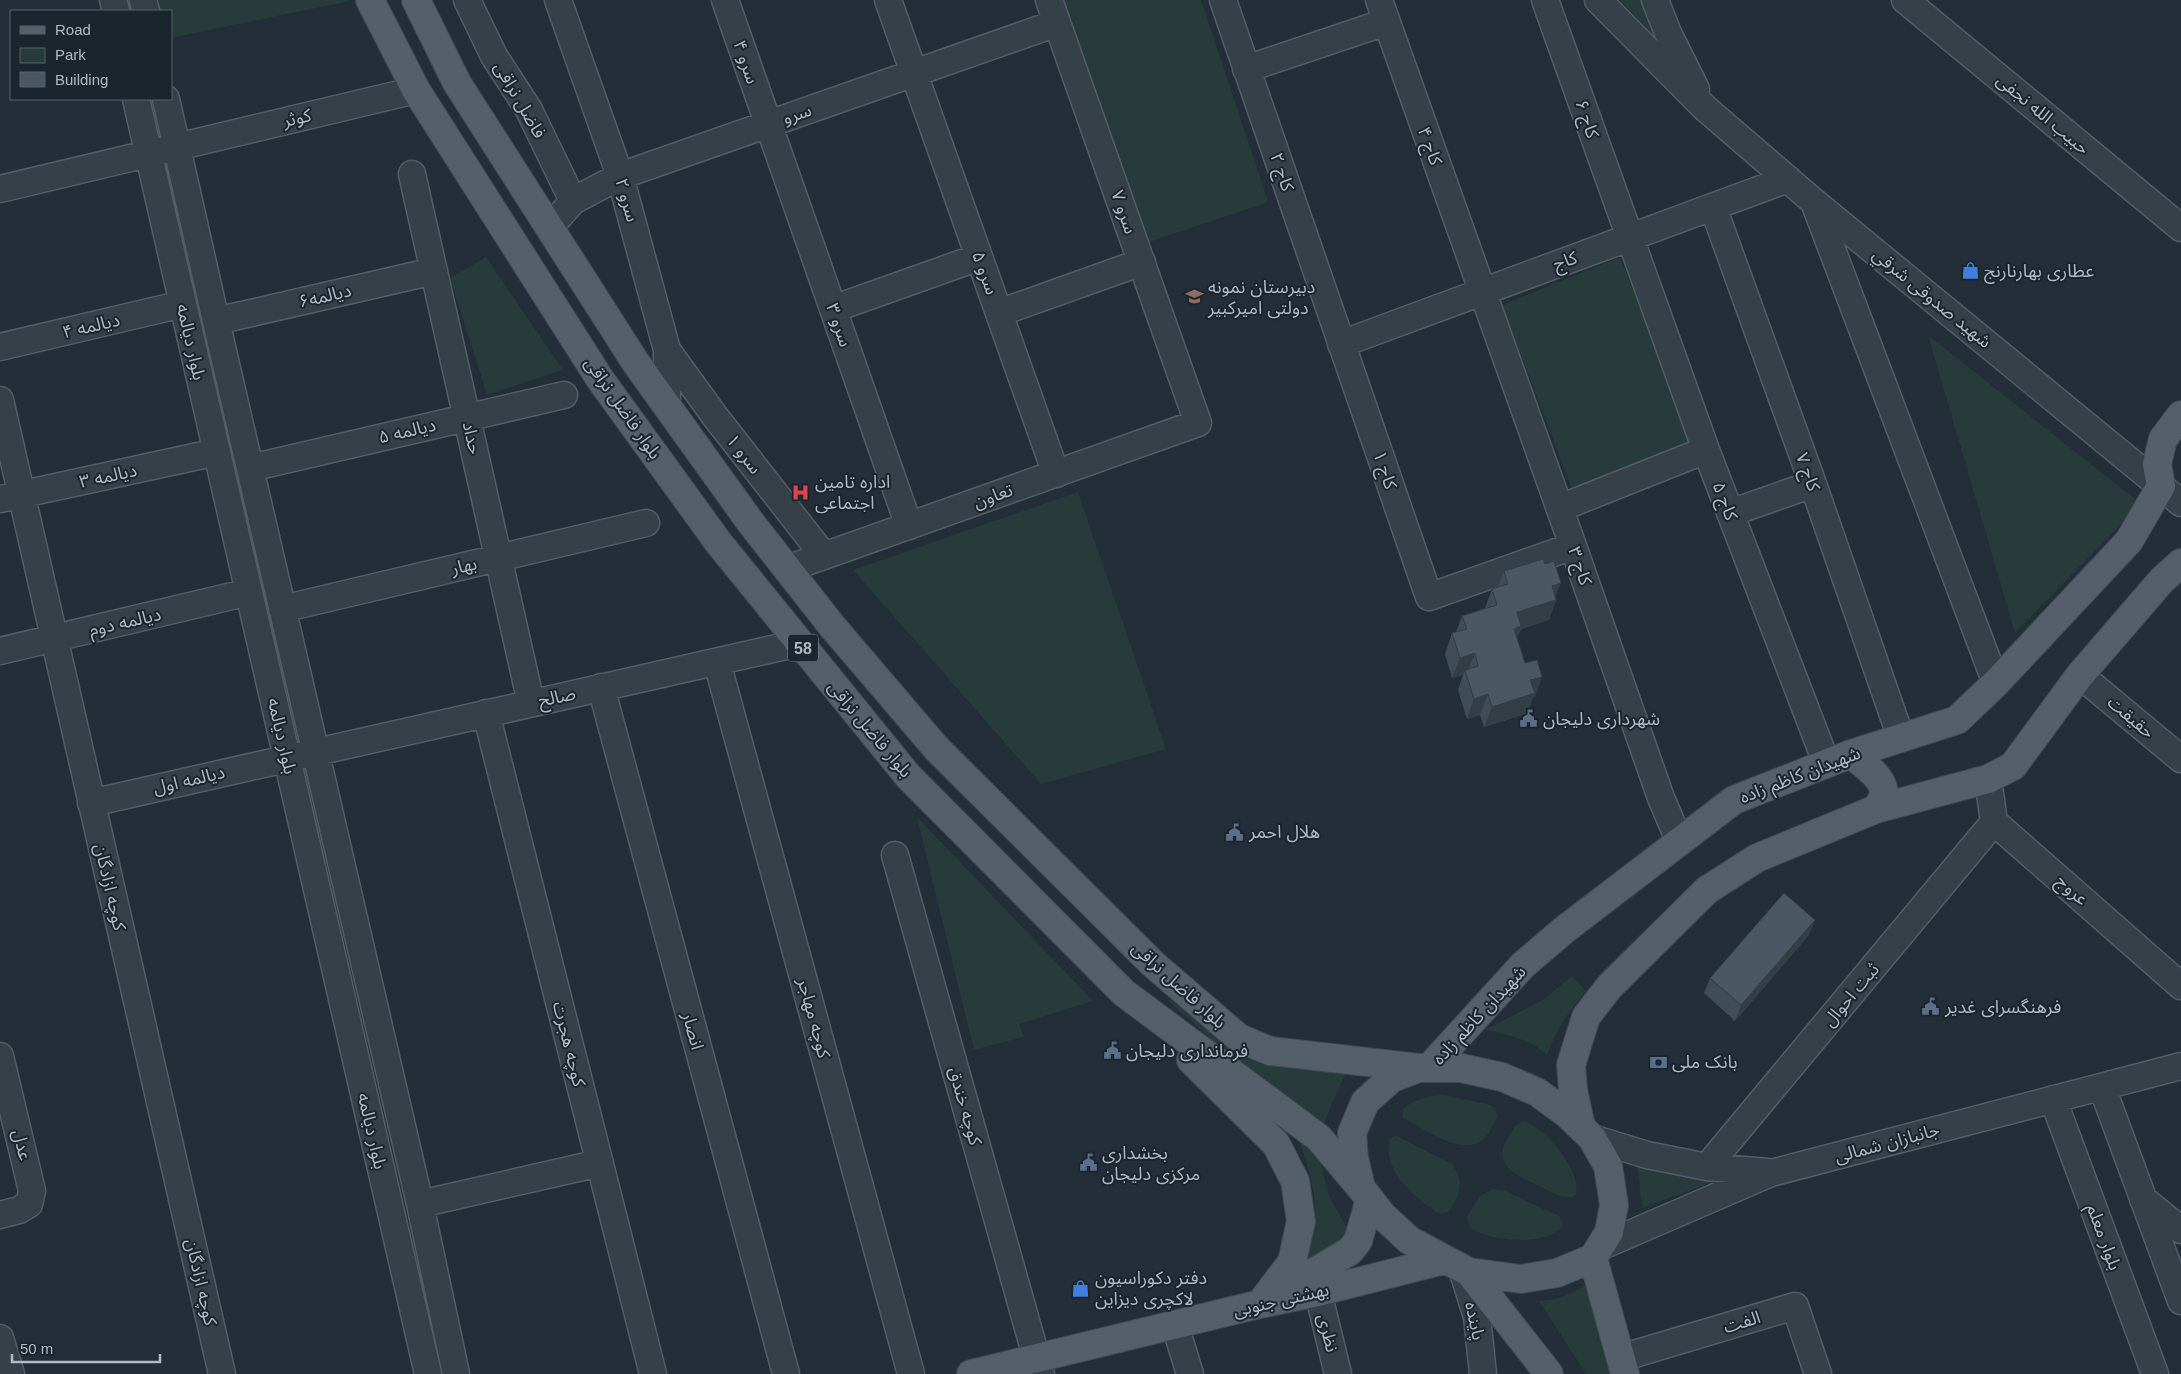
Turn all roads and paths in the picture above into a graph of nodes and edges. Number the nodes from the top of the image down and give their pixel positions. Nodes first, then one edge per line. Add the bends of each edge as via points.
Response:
1 (370, 0) edge
2 (416, 0) edge
3 (466, 0) edge
4 (558, 0) edge
5 (725, 0) edge
6 (888, 0) edge
7 (1223, 0) edge
8 (1545, 0) edge
9 (1598, 0) edge
10 (1655, 0) edge
11 (1905, 0) edge
12 (1053, 11) edge
13 (1382, 11) edge
14 (1246, 69) junction
15 (914, 73) junction
16 (416, 90) junction
17 (136, 100) edge
18 (166, 100) edge
19 (1705, 108) junction
20 (768, 124) junction
21 (178, 146) junction
22 (148, 153) junction
23 (412, 174) dead end
24 (620, 176) junction
25 (1788, 179) junction
26 (0, 189) edge
27 (573, 201) junction
28 (1813, 201) junction
29 (1713, 207) junction
30 (550, 227) junction
31 (2181, 228) edge
32 (1629, 238) junction
33 (979, 257) junction
34 (1142, 262) junction
35 (434, 271) junction
36 (1482, 292) junction
37 (183, 304) junction
38 (833, 309) junction
39 (999, 313) junction
40 (216, 321) junction
41 (1341, 344) junction
42 (0, 347) edge
43 (667, 350) junction
44 (564, 395) dead end
45 (0, 400) edge
46 (667, 406) junction
47 (2181, 415) edge
48 (467, 417) junction
49 (1198, 423) joint
50 (1706, 450) junction
51 (217, 452) junction
52 (250, 468) junction
53 (1056, 474) junction
54 (1812, 484) junction
55 (2171, 495) edge
56 (10, 497) edge
57 (1560, 508) junction
58 (1730, 513) junction
59 (646, 523) dead end
60 (909, 526) junction
61 (1574, 546) junction
62 (824, 556) junction
63 (498, 558) junction
64 (2181, 562) edge
65 (787, 569) junction
66 (249, 592) junction
67 (282, 609) junction
68 (54, 638) junction
69 (799, 643) junction
70 (0, 651) edge
71 (717, 662) junction
72 (2080, 675) junction
73 (1996, 683) junction
74 (601, 687) junction
75 (531, 702) junction
76 (486, 713) junction
77 (1901, 738) junction
78 (316, 750) junction
79 (287, 758) junction
80 (1839, 758) junction
81 (2181, 759) edge
82 (1988, 780) junction
83 (91, 803) junction
84 (1876, 809) junction
85 (1994, 822) junction
86 (1679, 840) junction
87 (895, 855) dead end
88 (2181, 986) edge
89 (1124, 993) junction
90 (0, 1056) edge
91 (2181, 1066) edge
92 (1424, 1068) junction
93 (2102, 1087) junction
94 (2053, 1100) junction
95 (1586, 1133) junction
96 (600, 1163) junction
97 (1707, 1167) junction
98 (1771, 1173) junction
99 (1365, 1194) junction
100 (2143, 1199) junction
101 (420, 1204) junction
102 (0, 1215) edge
103 (2181, 1230) edge
104 (1597, 1252) junction
105 (1458, 1267) junction
106 (1318, 1292) junction
107 (2181, 1300) edge
108 (1260, 1304) junction
109 (1175, 1325) junction
110 (0, 1338) edge
111 (1038, 1366) edge
112 (1623, 1366) edge
113 (10, 1374) edge
114 (222, 1374) edge
115 (428, 1374) edge
116 (456, 1374) edge
117 (652, 1374) edge
118 (786, 1374) edge
119 (911, 1374) edge
120 (972, 1374) edge
121 (1190, 1374) edge
122 (1338, 1374) edge
123 (1483, 1374) edge
124 (1549, 1374) edge
125 (1818, 1374) edge
126 (2155, 1374) edge

1 - 16 main road, بلوار فاضل نراقی / 58
2 - 30 main road, بلوار فاضل نراقی / 58 via 457,83
3 - 27 street, فاضل نراقی via 494,56 529,110
4 - 24 street, سرو ۲
5 - 20 street, سرو ۴
6 - 15 street, سرو ۵
7 - 14 street, کاج ۲
8 - 32 street, کاج ۶
9 - 19 street, شهید صدوقی شرقي
10 - 19 street, شهید صدوقی شرقي
11 - 31 street, حبیب الله نجفی
12 - 15 street, سرو
12 - 34 street, سرو ۷
13 - 14 street
13 - 36 street, کاج ۴
14 - 41 street, کاج ۲
15 - 20 street, سرو
15 - 33 street, سرو ۵
16 - 21 street, کوثر
16 - 69 main road, بلوار فاضل نراقی / 58 via 600,379 718,542
17 - 22 street, بلوار دیالمه
18 - 21 street, بلوار دیالمه
19 - 25 street, شهید صدوقی شرقي
20 - 24 street, سرو
20 - 38 street, سرو ۳
21 - 22 street, کوثر
21 - 40 street, بلوار دیالمه
22 - 26 street
22 - 37 street, بلوار دیالمه
23 - 35 street, حداد
24 - 27 street, سرو
24 - 43 street, سرو ۲
25 - 28 street, شهید صدوقی شرقي
25 - 29 street, کاج
27 - 30 street, سرو
28 - 55 street, شهید صدوقی شرقي
28 - 73 street
29 - 32 street, کاج
29 - 54 street, کاج ۷
30 - 46 main road, بلوار فاضل نراقی / 58
32 - 36 street, کاج
32 - 50 street, کاج ۵
33 - 38 street
33 - 39 street, سرو ۵
34 - 39 street
34 - 49 street, سرو ۷
35 - 40 street, دیالمه۶
35 - 48 street, حداد
36 - 41 street, کاج
36 - 57 street, کاج ۳
37 - 42 street, دیالمه ۴
37 - 51 street, بلوار دیالمه
38 - 60 street, سرو ۳
39 - 53 street, سرو ۵
40 - 52 street, بلوار دیالمه
41 - 61 street, کاج ۱ via 1428,597
43 - 46 street, سرو ۲
43 - 62 street, سرو ۱
44 - 48 street, دیالمه ۵
45 - 56 street, کوچه ازادگان
46 - 65 main road, بلوار فاضل نراقی / 58
47 - 55 main road via 2163,439 2157,464
48 - 52 street, دیالمه ۵
48 - 63 street, حداد
49 - 53 street, تعاون
50 - 57 street
50 - 58 street, کاج ۵
51 - 56 street, دیالمه ۳
51 - 66 street, بلوار دیالمه
52 - 67 street, بلوار دیالمه
53 - 60 street, تعاون
54 - 58 street
54 - 77 street, کاج ۷
55 - 73 main road, شهیدان کاظم زاده
56 - 68 street, کوچه ازادگان
57 - 61 street, کاج ۳
58 - 80 street, کاج ۵
59 - 63 street, بهار
60 - 62 street, تعاون
61 - 86 street, کاج ۳ via 1661,798
62 - 65 street, تعاون
63 - 67 street, بهار
63 - 75 street, حداد
64 - 72 main road
65 - 92 main road, بلوار فاضل نراقی / 58 via 937,749 1153,964 1239,1038 1270,1051
66 - 68 street, دیالمه دوم
66 - 79 street, بلوار دیالمه
67 - 78 street, بلوار دیالمه
68 - 70 street, دیالمه دوم
68 - 83 street, کوچه ازادگان
69 - 71 street, صالح
69 - 89 main road, بلوار فاضل نراقی / 58 via 908,776
71 - 74 street, صالح
71 - 119 street, کوچه مهاجر
72 - 81 street, حقیقت
72 - 82 main road via 2013,766
73 - 77 main road, شهیدان کاظم زاده via 1957,720
74 - 75 street, صالح
74 - 118 street, انصار
75 - 76 street, صالح
76 - 78 street, صالح
76 - 96 street, کوچه هجرت
77 - 80 main road, شهیدان کاظم زاده
78 - 79 street, دیالمه اول
78 - 101 street, بلوار دیالمه
79 - 83 street, دیالمه اول
79 - 115 street, بلوار دیالمه
80 - 84 main road via 1881,780 1883,796
80 - 86 main road, شهیدان کاظم زاده via 1734,800
82 - 84 main road
82 - 85 street
83 - 114 street, کوچه ازادگان
84 - 95 main road via 1757,858 1731,873 1707,890 1609,986 1586,1017 1571,1065 1573,1090
85 - 88 street, عروج
85 - 97 street, ثبت احوال
86 - 92 main road, شهیدان کاظم زاده via 1523,965
87 - 111 street, کوچه خندق
89 - 99 main road, بلوار فاضل نراقی / 58 via 1318,1138
89 - 108 main road via 1276,1144 1295,1181 1301,1221 1292,1262
90 - 102 street, عدل via 32,1191 29,1204
91 - 93 street, جانبازان شمالی
92 - 95 main road via 1461,1068 1502,1077 1537,1092
92 - 99 main road via 1392,1078 1365,1102 1357,1117 1352,1132 1354,1158
93 - 94 street, جانبازان شمالی
93 - 100 street
94 - 98 street, جانبازان شمالی
94 - 126 street, بلوار معلم
95 - 97 street via 1647,1155
95 - 104 main road via 1608,1166 1614,1205 1608,1232
96 - 101 street
96 - 117 street, کوچه هجرت
97 - 98 street
98 - 104 street, جانبازان شمالی
99 - 105 main road, بلوار فاضل نراقی via 1409,1240
99 - 108 main road via 1358,1241 1350,1251
100 - 103 street
100 - 107 street
101 - 116 street, بلوار دیالمه
104 - 105 main road via 1557,1273 1521,1279
104 - 112 main road
105 - 106 main road, بهشتی جنوبی
105 - 123 street, پاینده via 1477,1317
105 - 124 main road
106 - 108 main road, بهشتی جنوبی
106 - 122 street, نظری
108 - 109 main road, بهشتی جنوبی
109 - 111 main road, بهشتی جنوبی
109 - 121 street
110 - 113 street
111 - 120 main road, بهشتی جنوبی
112 - 125 street, الفت via 1795,1306

